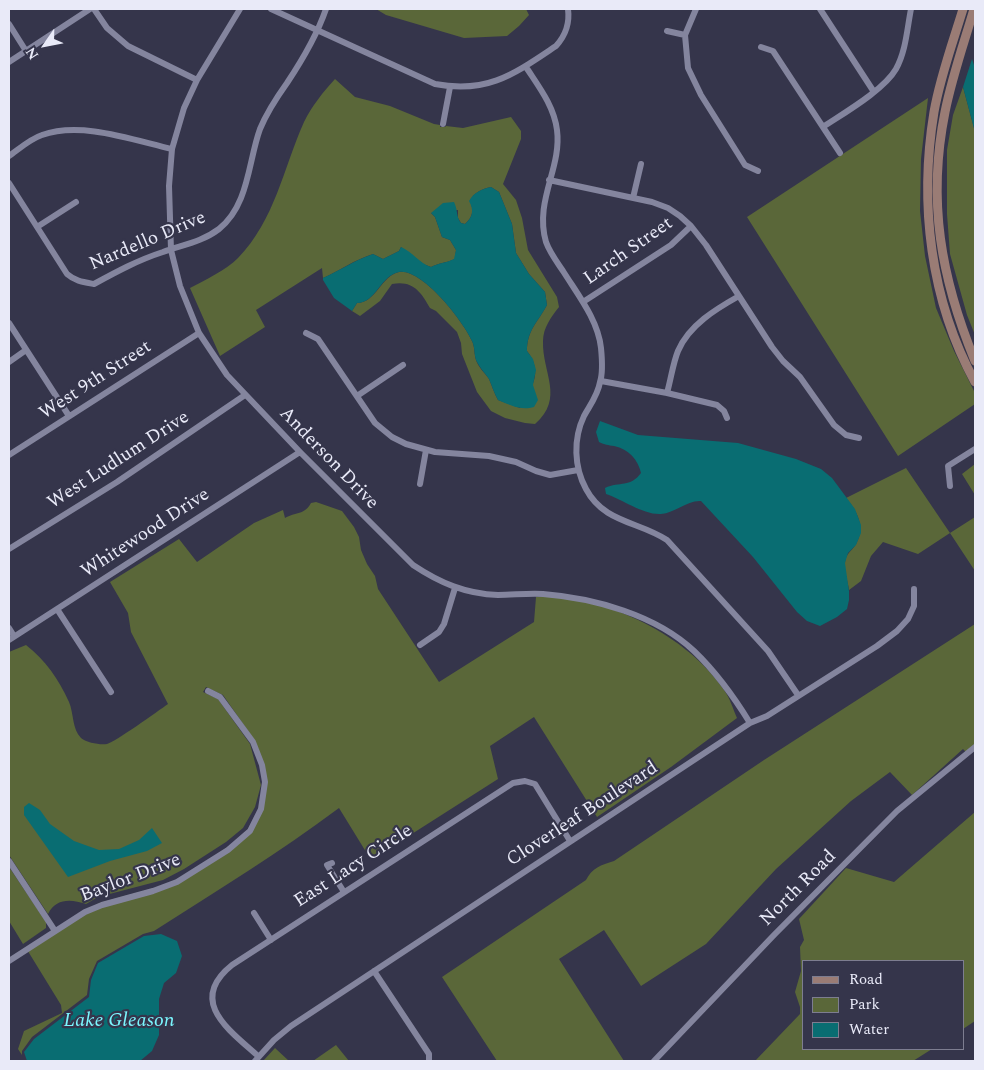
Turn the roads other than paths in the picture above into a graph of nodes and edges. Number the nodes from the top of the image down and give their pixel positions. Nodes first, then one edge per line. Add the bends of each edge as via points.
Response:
1 (90, 9) edge
2 (94, 9) edge
3 (240, 9) edge
4 (271, 9) edge
5 (326, 9) edge
6 (568, 9) edge
7 (696, 9) edge
8 (820, 9) edge
9 (911, 9) edge
10 (963, 9) edge
11 (974, 9) edge
12 (9, 24) edge
13 (318, 31) junction
14 (667, 31) dead end
15 (685, 35) junction
16 (761, 47) dead end
17 (26, 51) junction
18 (9, 62) edge
19 (526, 67) junction
20 (197, 80) junction
21 (450, 87) junction
22 (874, 92) junction
23 (443, 124) dead end
24 (823, 127) junction
25 (172, 149) junction
26 (840, 152) dead end
27 (9, 156) edge
28 (642, 164) dead end
29 (758, 172) dead end
30 (549, 180) junction
31 (9, 183) edge
32 (633, 198) junction
33 (76, 202) dead end
34 (691, 226) junction
35 (37, 227) junction
36 (171, 250) junction
37 (739, 296) junction
38 (584, 302) junction
39 (9, 323) edge
40 (199, 333) junction
41 (306, 333) dead end
42 (26, 350) junction
43 (975, 361) edge
44 (9, 362) edge
45 (403, 365) dead end
46 (601, 381) junction
47 (975, 382) edge
48 (667, 393) junction
49 (245, 395) junction
50 (357, 396) junction
51 (70, 416) junction
52 (728, 418) dead end
53 (858, 438) dead end
54 (975, 449) edge
55 (426, 450) junction
56 (300, 452) junction
57 (9, 456) edge
58 (578, 470) junction
59 (420, 484) dead end
60 (950, 486) dead end
61 (9, 549) edge
62 (455, 588) junction
63 (914, 589) dead end
64 (57, 609) junction
65 (9, 628) edge
66 (11, 638) edge
67 (420, 645) dead end
68 (208, 691) dead end
69 (111, 692) dead end
70 (798, 695) junction
71 (750, 723) junction
72 (975, 747) edge
73 (570, 841) junction
74 (9, 861) edge
75 (332, 863) dead end
76 (344, 892) junction
77 (254, 912) dead end
78 (55, 931) junction
79 (270, 940) junction
80 (9, 961) edge
81 (374, 970) junction
82 (256, 1059) edge
83 (429, 1061) edge
84 (654, 1061) edge

1 - 17 street
2 - 20 street via 107,28 128,46
3 - 20 street, Anderson Drive
4 - 13 street
5 - 13 street, Nardello Drive
6 - 19 street via 568,24 562,39
7 - 15 street
8 - 22 street
9 - 22 street via 896,70
10 - 47 main road via 934,110 929,145 928,227 933,263 950,328
11 - 43 main road via 945,110 937,189 943,261 956,312
12 - 17 street
13 - 21 street via 435,84
13 - 36 street, Nardello Drive via 261,127 239,203 227,221 205,238
14 - 15 street
15 - 29 street via 688,68 700,95 745,164
16 - 24 street via 772,51
17 - 18 street
19 - 21 street via 506,78 480,86
19 - 30 street via 549,102 556,123 558,143
20 - 25 street, Anderson Drive via 184,108
21 - 23 street
22 - 24 street
24 - 26 street
25 - 27 street via 71,130 41,136
25 - 36 street, Anderson Drive via 168,186
28 - 32 street
30 - 32 street
30 - 38 street via 543,206 547,243
31 - 35 street
32 - 34 street via 668,208
33 - 35 street
34 - 37 street
34 - 38 street, Larch Street via 671,245
35 - 36 street, Nardello Drive via 67,274 81,282 94,284 124,267
36 - 40 street, Anderson Drive via 180,286
37 - 48 street via 689,332 678,352
37 - 53 street via 783,362 805,383 834,425 846,435
38 - 46 street via 602,349
39 - 42 street
40 - 49 street, Anderson Drive
40 - 51 street, West 9th Street
41 - 50 street via 318,339
42 - 44 street
42 - 51 street
45 - 50 street
46 - 48 street
46 - 58 street via 577,436
48 - 52 street via 717,405
49 - 56 street, Anderson Drive
49 - 61 street, West Ludlum Drive via 117,482
50 - 55 street via 383,430 406,444
51 - 57 street, West 9th Street
54 - 60 street via 948,466
55 - 58 street via 490,456 550,475
55 - 59 street
56 - 62 street, Anderson Drive via 401,555 429,576
56 - 64 street, Whitewood Drive
58 - 70 street via 589,495 606,512 620,521 660,535 677,549 768,652
62 - 67 street via 444,624 439,632
62 - 71 street, Anderson Drive via 479,594 581,598 639,617 693,650 736,700
63 - 70 street, Cloverleaf Boulevard via 914,606 897,631
64 - 66 street, Whitewood Drive
64 - 69 street
65 - 66 street
68 - 78 street, Baylor Drive via 220,697 253,742 262,765 265,782 261,809 250,831 228,850 177,882 102,905
70 - 71 street, Cloverleaf Boulevard via 767,716
71 - 73 street, Cloverleaf Boulevard
72 - 84 street, North Road via 897,811
73 - 76 street, East Lacy Circle via 535,784 526,781 513,783
73 - 81 street, Cloverleaf Boulevard
74 - 78 street
75 - 76 street via 327,865
76 - 79 street, East Lacy Circle
77 - 79 street
78 - 80 street, Baylor Drive
79 - 82 street, East Lacy Circle via 222,972 211,993 224,1025
81 - 82 street, Cloverleaf Boulevard via 291,1026
81 - 83 street via 429,1054

